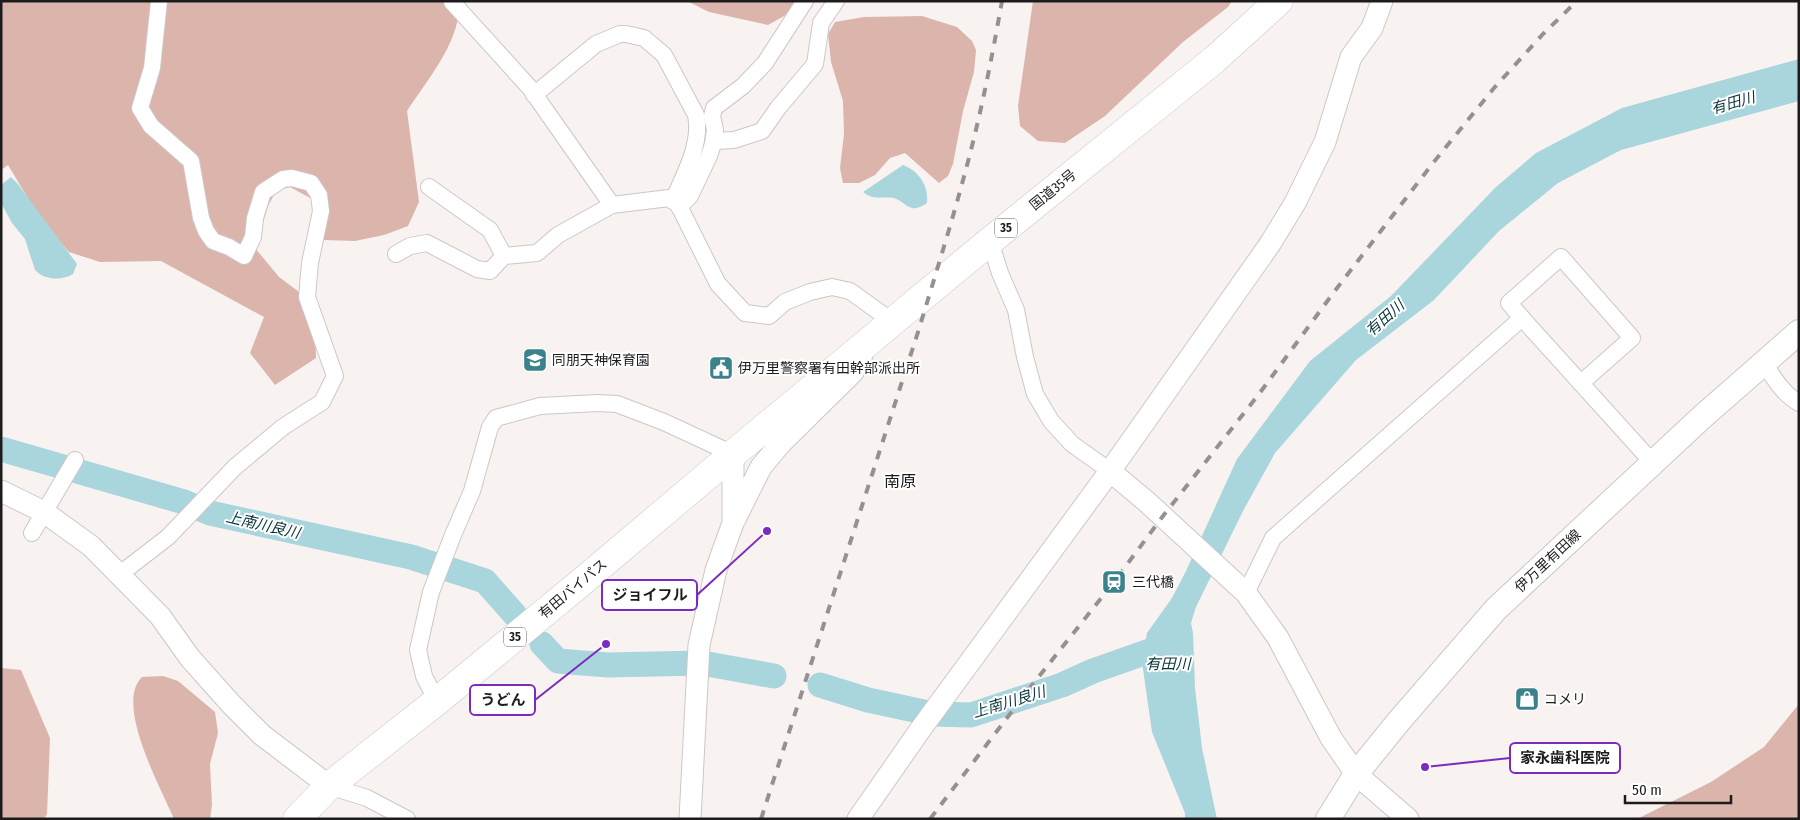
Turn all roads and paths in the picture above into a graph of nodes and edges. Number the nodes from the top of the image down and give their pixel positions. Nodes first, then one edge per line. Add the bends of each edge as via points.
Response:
1 (159, 1) edge
2 (805, 1) edge
3 (836, 1) edge
4 (1279, 1) edge
5 (1382, 1) edge
6 (452, 2) edge
7 (534, 95) junction
8 (714, 142) junction
9 (429, 187) dead end
10 (676, 204) junction
11 (612, 205) junction
12 (990, 241) junction
13 (396, 254) dead end
14 (504, 256) junction
15 (1522, 318) junction
16 (893, 322) junction
17 (1799, 332) edge
18 (867, 344) junction
19 (1764, 363) junction
20 (1581, 383) junction
21 (1799, 403) edge
22 (732, 454) junction
23 (75, 460) dead end
24 (1653, 463) junction
25 (1110, 471) junction
26 (1, 491) edge
27 (44, 512) junction
28 (733, 523) junction
29 (32, 533) dead end
30 (120, 574) junction
31 (1240, 587) junction
32 (441, 698) junction
33 (1356, 774) junction
34 (329, 786) junction
35 (297, 819) edge
36 (407, 819) edge
37 (690, 819) edge
38 (858, 819) edge
39 (1328, 819) edge
40 (1408, 819) edge

1 - 30 street via 152,68 140,108 150,126 191,160 201,218 213,241 244,256 253,237 255,218 264,192 283,179 311,183 319,195 321,211 310,263 307,297 334,376 322,402 283,427 235,468 168,538
2 - 8 street via 765,63 743,86 714,108
3 - 8 street via 821,23 814,64 762,131 734,140
4 - 12 highway, 国道35号 / 35 via 1214,60
5 - 25 street via 1372,28 1351,57 1324,142 1295,203 1246,279
6 - 7 street
7 - 10 street via 596,44 626,34 644,38 653,44 664,55 698,123
7 - 11 street
8 - 10 street via 690,196
9 - 14 street via 490,230
10 - 11 street via 669,198
10 - 16 street via 718,284 745,313 769,316 785,302 832,287 850,292
11 - 14 street via 558,234 536,253
12 - 16 highway, 国道35号 / 35
12 - 25 street via 1016,310 1035,394 1051,421 1072,444
13 - 14 street via 410,246 427,243 477,269 490,270
15 - 20 street
15 - 20 street via 1509,303 1560,257 1632,338
15 - 31 street via 1273,538
16 - 18 highway, 国道35号 / 35
17 - 19 main road, 伊万里有田線
18 - 22 highway, 国道35号 / 35
18 - 28 street via 853,372 781,443 762,467
19 - 21 street via 1777,382
19 - 24 main road, 伊万里有田線
20 - 24 street
22 - 28 street
22 - 32 highway, 有田バイパス / 35
22 - 32 street via 617,404 540,406 496,418 490,427 472,491 431,592 418,650 424,676 430,688
23 - 27 street
24 - 33 main road, 伊万里有田線 via 1496,609
25 - 31 street
25 - 38 street
26 - 27 street
27 - 29 street
27 - 30 street via 91,546
28 - 37 street via 716,570 699,645
30 - 34 street via 160,616 190,658 243,716 262,735
31 - 33 street via 1278,638 1331,738
32 - 34 highway, 有田バイパス / 35
33 - 39 main road, 伊万里有田線
33 - 40 street
34 - 35 highway, 有田バイパス / 35
34 - 36 street via 367,798

